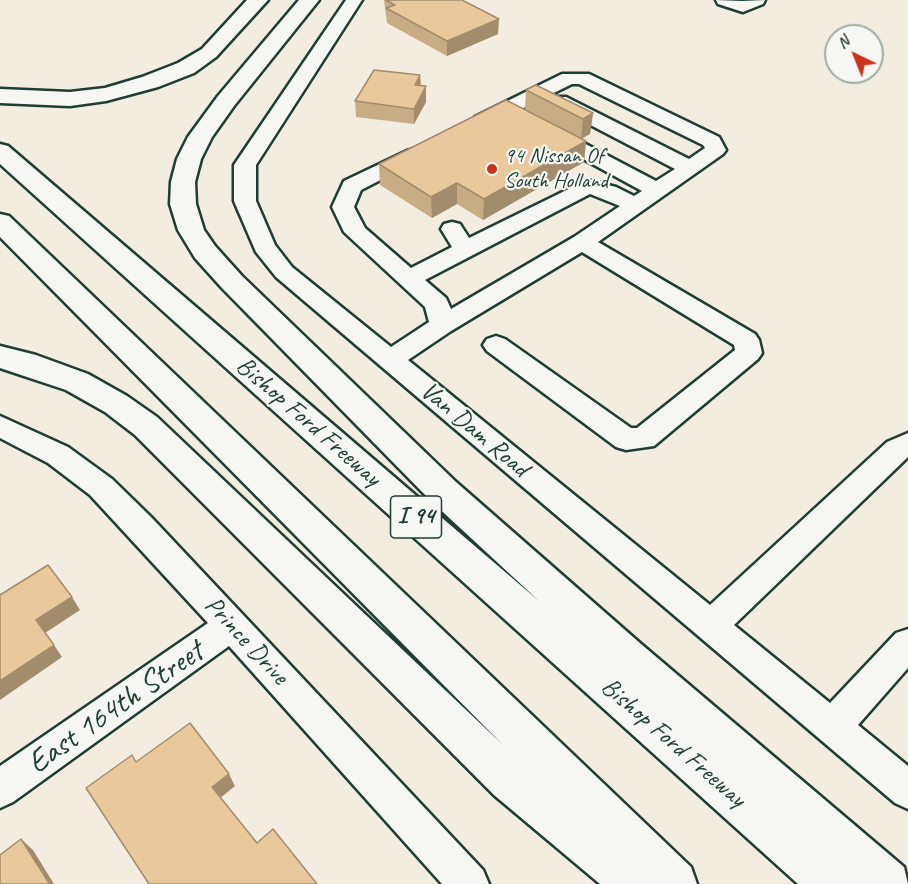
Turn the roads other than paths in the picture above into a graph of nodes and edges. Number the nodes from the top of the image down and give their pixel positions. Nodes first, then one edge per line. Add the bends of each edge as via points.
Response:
1 (258, 0) edge
2 (309, 0) edge
3 (354, 0) edge
4 (724, 0) edge
5 (757, 0) edge
6 (541, 92) junction
7 (0, 96) edge
8 (506, 110) junction
9 (465, 130) edge
10 (434, 146) edge
11 (0, 151) edge
12 (690, 168) junction
13 (657, 190) junction
14 (636, 205) junction
15 (0, 222) edge
16 (452, 229) dead end
17 (582, 242) junction
18 (465, 250) junction
19 (409, 279) junction
20 (442, 325) junction
21 (496, 345) dead end
22 (0, 357) edge
23 (390, 360) junction
24 (0, 426) edge
25 (908, 444) edge
26 (231, 626) junction
27 (710, 626) junction
28 (908, 644) edge
29 (832, 727) junction
30 (0, 789) edge
31 (908, 790) edge
32 (469, 884) edge
33 (636, 884) edge
34 (674, 884) edge
35 (833, 884) edge
36 (887, 884) edge

1 - 7 highway via 209,53 186,68 150,82 69,99
2 - 36 highway via 226,101 189,159 183,204 191,230 205,252 444,492
3 - 23 street, Van Dam Road via 245,165 245,201 264,247 284,272
4 - 5 street via 742,7
6 - 8 street
6 - 12 street
6 - 12 street via 569,78 582,78 712,141 716,150
8 - 9 street
8 - 13 street
10 - 19 street via 352,186 343,207 356,232
11 - 35 highway, Bishop Ford Freeway / I 94
12 - 13 street
13 - 14 street
14 - 17 street
14 - 18 street via 587,187
15 - 34 highway
16 - 18 street
17 - 20 street
17 - 21 street via 746,340 749,353 644,438 626,439
18 - 19 street
19 - 20 street via 437,304
20 - 23 street
22 - 33 highway via 76,382 146,426 509,780
23 - 27 street, Van Dam Road
24 - 26 street, Prince Drive via 58,455 101,488
25 - 27 street via 897,450
26 - 30 street, East 164th Street
26 - 32 street, Prince Drive
27 - 29 street, Van Dam Road
28 - 29 street
29 - 31 street, Van Dam Road

